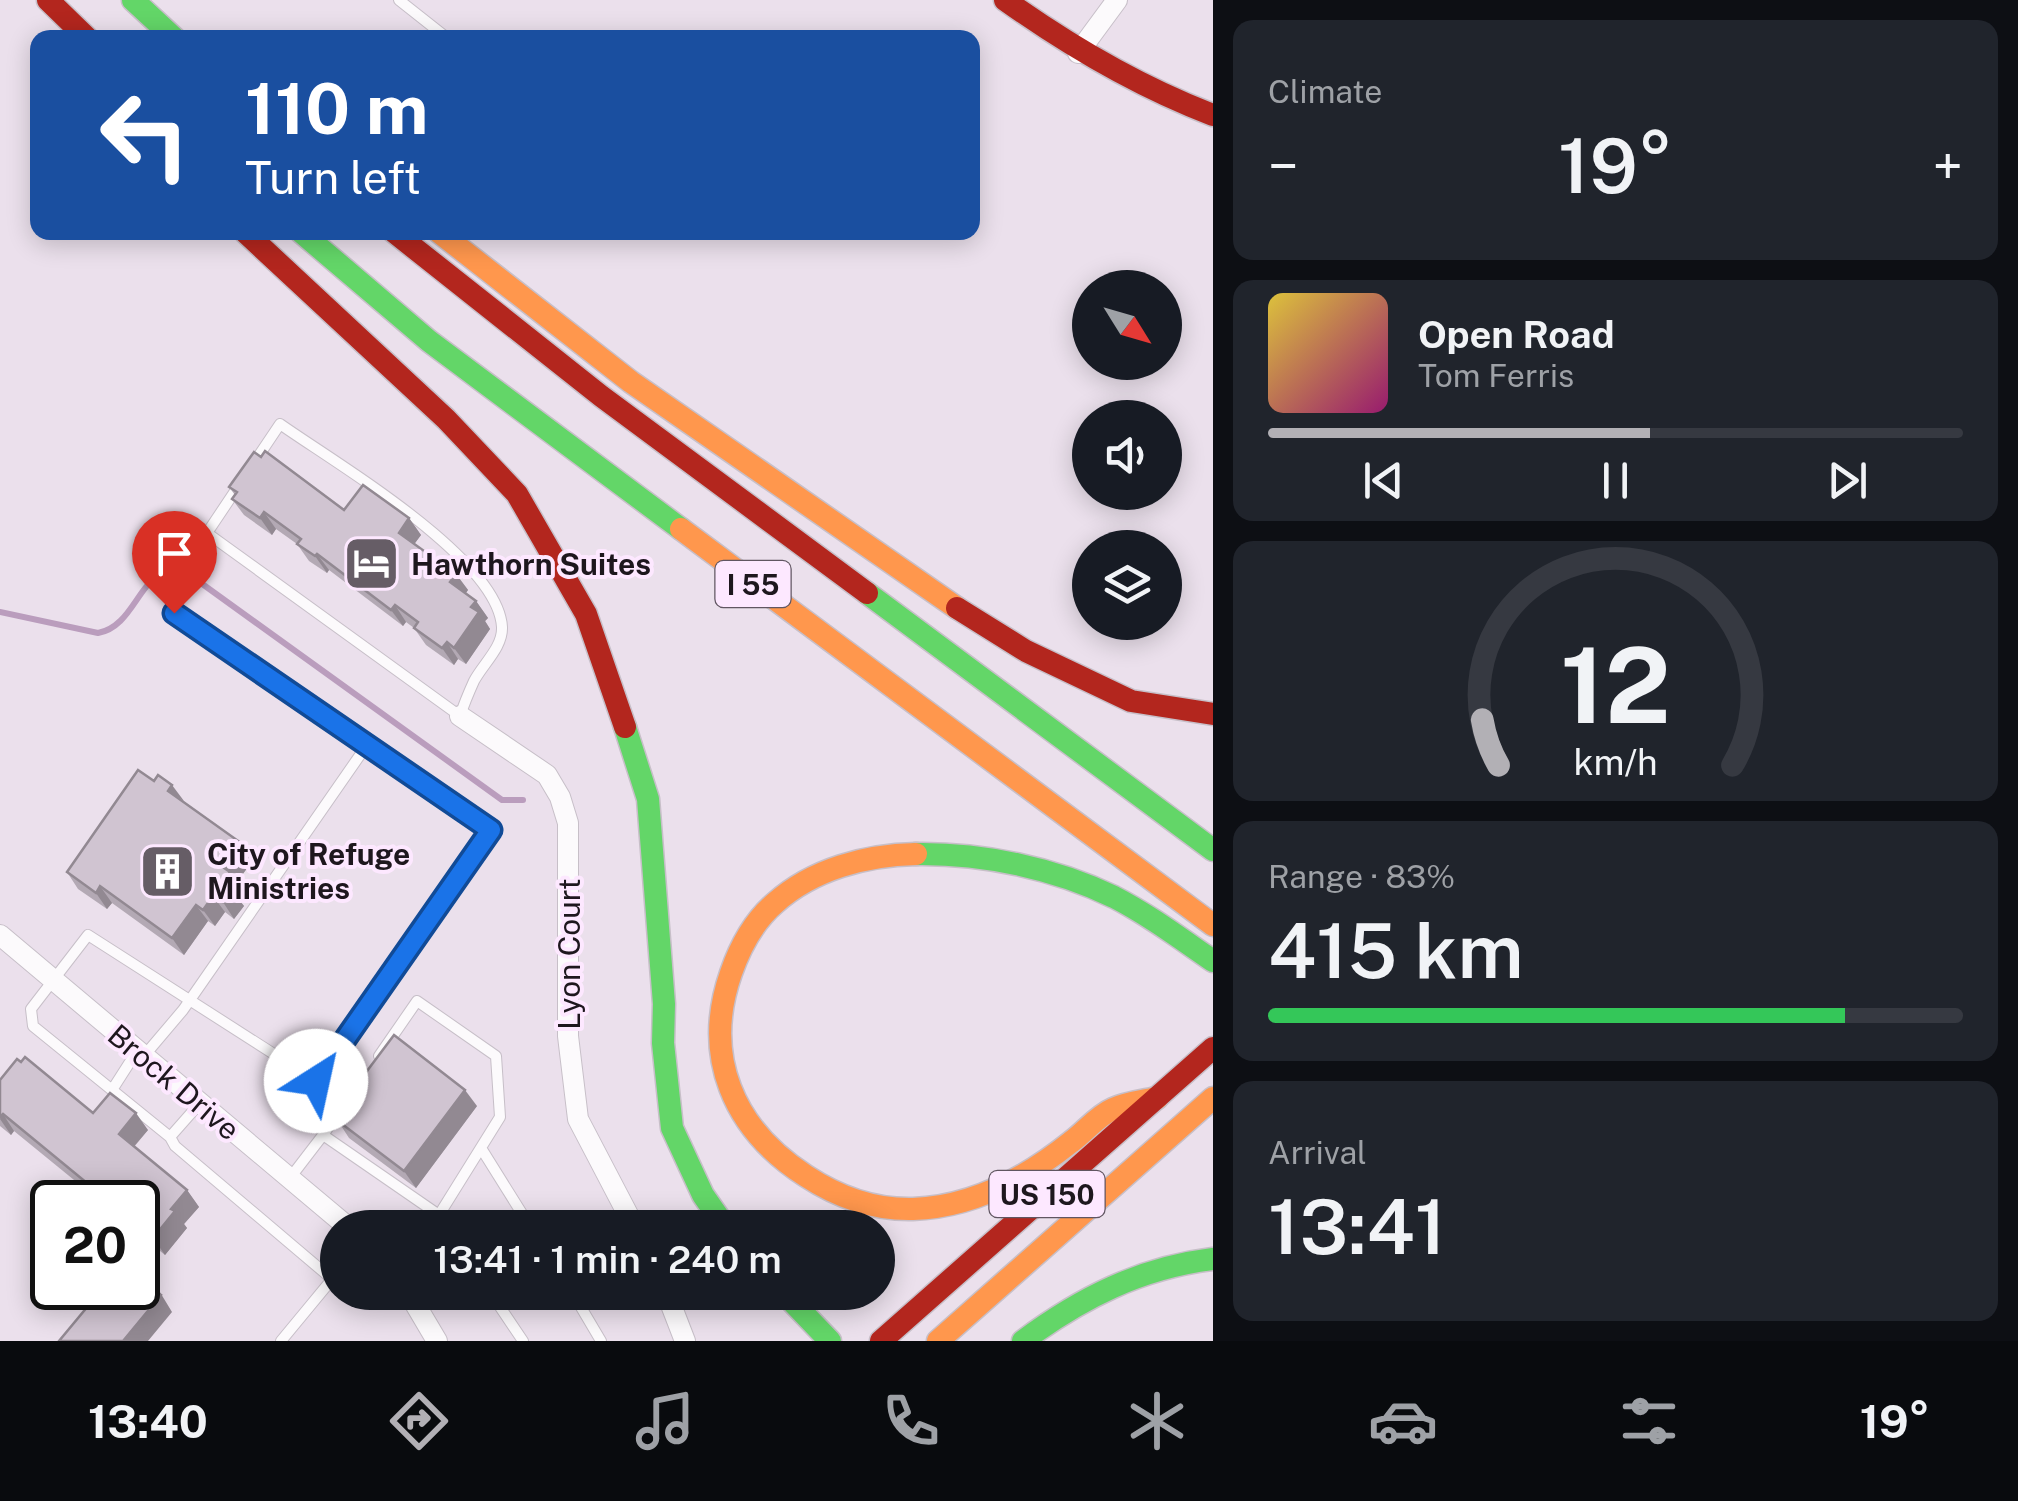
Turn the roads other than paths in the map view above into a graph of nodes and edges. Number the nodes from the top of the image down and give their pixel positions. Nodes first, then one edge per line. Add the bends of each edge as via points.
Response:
1 (134, 0) edge
2 (399, 0) edge
3 (1004, 0) edge
4 (1117, 0) edge
5 (55, 7) edge
6 (71, 30) edge
7 (79, 30) edge
8 (166, 30) edge
9 (437, 30) edge
10 (1078, 53) junction
11 (1213, 115) edge
12 (254, 240) edge
13 (310, 240) edge
14 (404, 240) edge
15 (449, 240) edge
16 (174, 613) dead end
17 (1213, 714) edge
18 (460, 716) junction
19 (367, 745) junction
20 (1213, 850) edge
21 (1213, 925) edge
22 (0, 935) edge
23 (1213, 961) edge
24 (52, 981) junction
25 (190, 998) junction
26 (1213, 1048) edge
27 (140, 1054) junction
28 (375, 1061) edge
29 (112, 1090) junction
30 (354, 1090) edge
31 (1157, 1098) junction
32 (1213, 1098) edge
33 (200, 1103) junction
34 (323, 1135) junction
35 (170, 1137) junction
36 (481, 1148) junction
37 (290, 1178) junction
38 (328, 1210) edge
39 (431, 1210) edge
40 (441, 1210) edge
41 (520, 1210) edge
42 (625, 1210) edge
43 (714, 1210) edge
44 (1213, 1259) edge
45 (320, 1264) edge
46 (320, 1294) edge
47 (419, 1310) edge
48 (502, 1310) edge
49 (583, 1310) edge
50 (673, 1310) edge
51 (787, 1310) edge
52 (799, 1310) edge
53 (281, 1341) edge
54 (438, 1341) edge
55 (522, 1341) edge
56 (601, 1341) edge
57 (685, 1341) edge
58 (797, 1341) edge
59 (830, 1341) edge
60 (881, 1341) edge
61 (938, 1341) edge
62 (1022, 1341) edge

1 - 8 main road
2 - 9 lane
3 - 10 main road
4 - 10 street
5 - 6 main road
5 - 7 main road
10 - 11 main road
12 - 43 main road via 518,494 586,614 648,799 672,1128
13 - 21 main road, I 55 via 418,333
14 - 20 main road, I 55 via 601,396
15 - 17 main road via 631,382 1026,652 1131,701
16 - 19 lane
18 - 18 lane via 502,630 497,604 448,542 280,424 206,534
18 - 42 street, Lyon Court via 547,776 560,797 568,824 568,1036 578,1119
19 - 25 lane
19 - 25 lane via 491,830 338,1050 316,1081
22 - 24 street, Brock Drive
23 - 31 main road via 1112,897 1066,878 964,857 875,857 806,880 771,906 745,938 720,1014 723,1071 746,1120 776,1156 818,1185 890,1208 970,1199 1013,1181 1110,1110
24 - 25 lane via 88,935
24 - 27 street, Brock Drive
24 - 29 lane via 31,1009 33,1026
25 - 27 lane
26 - 31 main road, US 150
27 - 29 lane
27 - 33 street, Brock Drive
28 - 36 lane via 417,1001 496,1056 500,1118
29 - 35 lane
30 - 34 lane
31 - 60 main road, US 150
32 - 61 main road, US 150
33 - 35 lane
33 - 37 street, Brock Drive
34 - 37 lane
34 - 39 lane
35 - 45 lane
36 - 40 lane
36 - 41 lane
37 - 38 street, Brock Drive
44 - 62 main road via 1174,1264 1101,1289
46 - 53 lane
47 - 54 street
48 - 55 lane
49 - 56 lane
50 - 57 street
51 - 58 main road
52 - 59 main road

